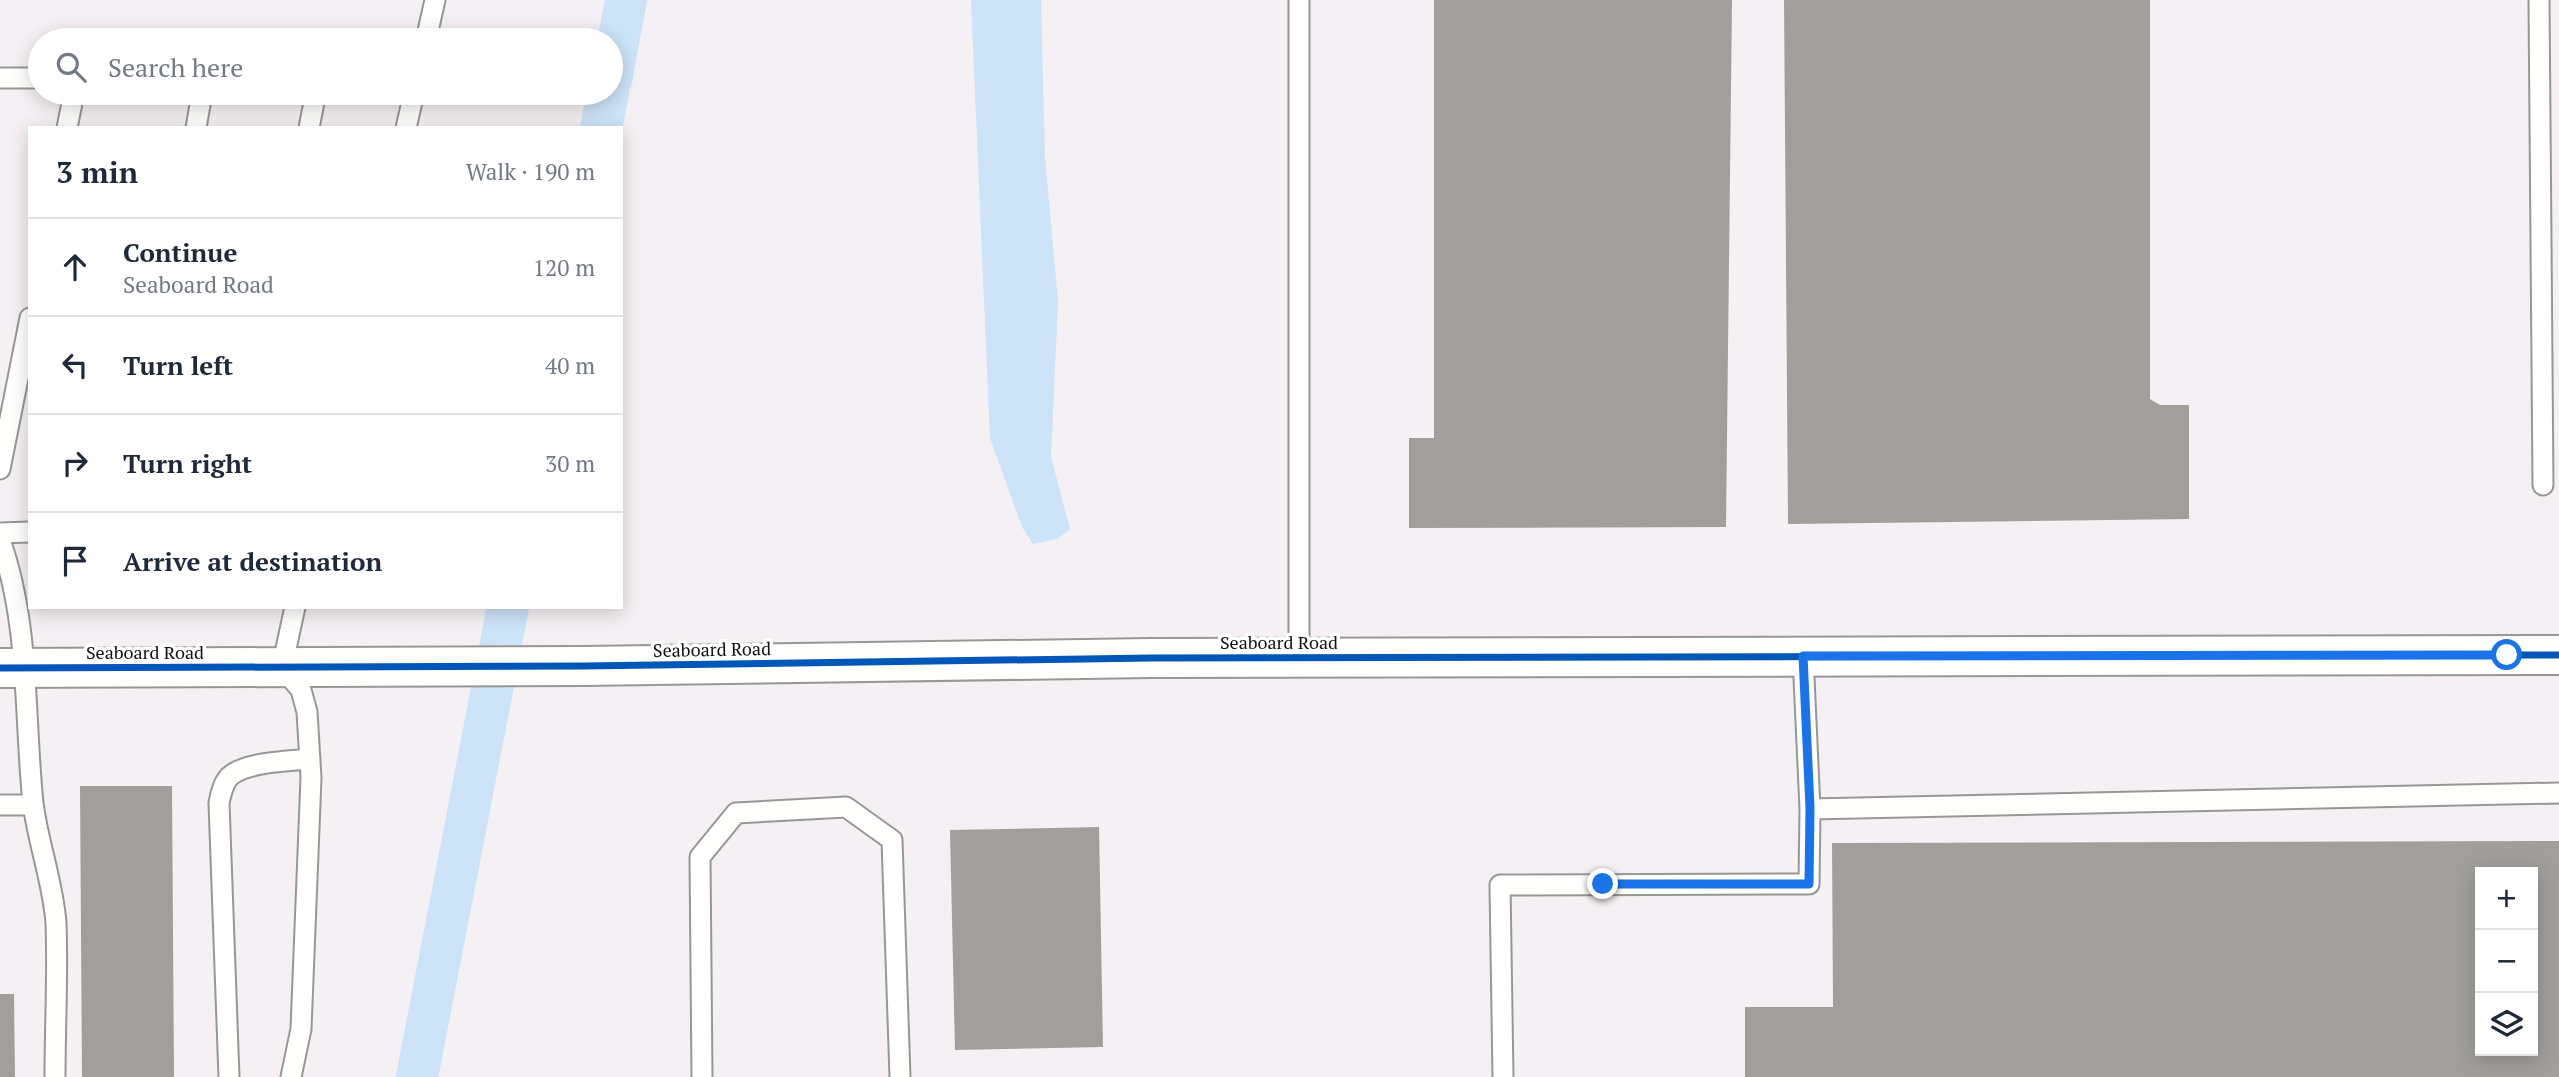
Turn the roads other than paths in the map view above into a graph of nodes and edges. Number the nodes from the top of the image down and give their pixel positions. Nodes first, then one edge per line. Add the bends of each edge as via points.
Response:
1 (435, 0) edge
2 (1299, 0) edge
3 (2539, 0) edge
4 (429, 28) edge
5 (0, 78) edge
6 (28, 78) edge
7 (72, 105) edge
8 (200, 105) edge
9 (313, 105) edge
10 (411, 105) edge
11 (68, 126) edge
12 (196, 126) edge
13 (309, 126) edge
14 (406, 126) edge
15 (28, 328) edge
16 (0, 469) edge
17 (2543, 485) dead end
18 (28, 532) edge
19 (0, 533) edge
20 (0, 540) edge
21 (295, 609) edge
22 (2559, 655) edge
23 (1803, 656) junction
24 (1299, 657) junction
25 (282, 667) junction
26 (13, 668) edge
27 (310, 758) junction
28 (2559, 793) edge
29 (0, 805) edge
30 (33, 805) junction
31 (1810, 808) junction
32 (55, 1077) edge
33 (229, 1077) edge
34 (291, 1077) edge
35 (702, 1077) edge
36 (900, 1077) edge
37 (1503, 1077) edge

1 - 4 lane
2 - 24 lane
3 - 17 lane
5 - 6 lane
7 - 11 lane
8 - 12 lane
9 - 13 lane
10 - 14 lane
15 - 16 lane
18 - 19 lane
20 - 26 lane via 10,569
21 - 25 lane
22 - 23 street, Seaboard Road
23 - 24 street, Seaboard Road
23 - 31 lane
24 - 25 street, Seaboard Road
25 - 26 street, Seaboard Road
25 - 27 lane via 301,690
26 - 30 lane via 27,726
27 - 33 lane via 231,775 219,803
27 - 34 lane via 302,1029
28 - 31 lane
29 - 30 lane
30 - 32 lane via 55,920
31 - 37 lane via 1809,884 1500,885
35 - 36 lane via 700,857 736,813 846,807 892,839

